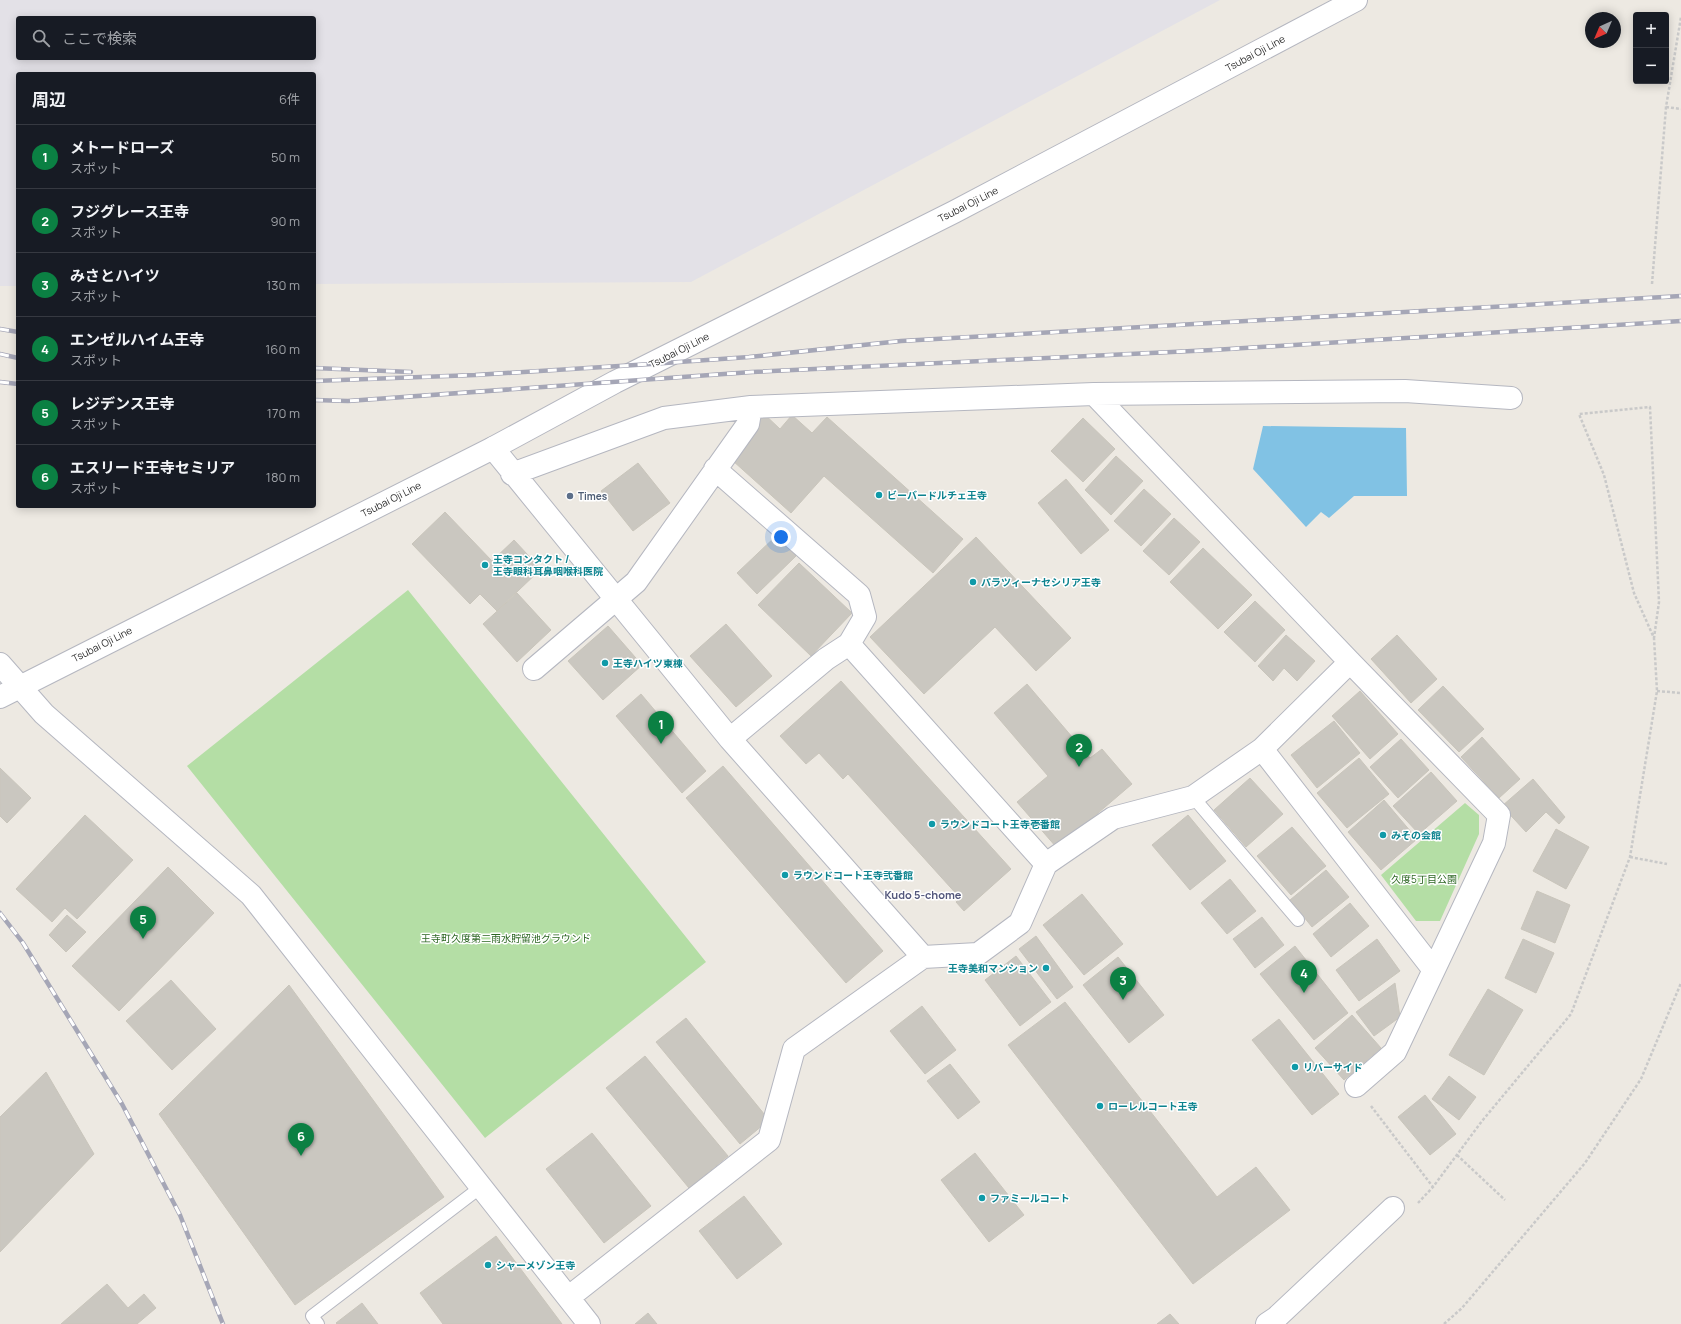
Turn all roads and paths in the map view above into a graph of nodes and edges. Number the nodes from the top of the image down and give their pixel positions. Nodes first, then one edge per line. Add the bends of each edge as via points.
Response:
1 (1356, 0) edge
2 (1681, 17) edge
3 (1666, 107) junction
4 (1681, 109) edge
5 (1652, 284) dead end
6 (1094, 394) junction
7 (1511, 398) dead end
8 (751, 407) junction
9 (493, 448) junction
10 (715, 469) junction
11 (512, 474) junction
12 (617, 599) junction
13 (1654, 638) junction
14 (849, 644) junction
15 (1350, 662) junction
16 (0, 664) edge
17 (534, 669) dead end
18 (20, 686) junction
19 (1657, 691) junction
20 (1681, 693) edge
21 (0, 697) edge
22 (730, 739) junction
23 (1262, 749) junction
24 (1193, 797) junction
25 (1630, 857) junction
26 (1046, 864) junction
27 (1667, 864) dead end
28 (1298, 920) dead end
29 (923, 957) junction
30 (1433, 969) junction
31 (1681, 983) edge
32 (1356, 1086) joint
33 (1457, 1155) junction
34 (482, 1187) junction
35 (1433, 1187) junction
36 (1505, 1200) dead end
37 (1417, 1204) dead end
38 (1393, 1208) dead end
39 (569, 1297) junction
40 (318, 1324) edge
41 (589, 1324) edge
42 (1267, 1324) edge
43 (1444, 1324) edge

1 - 9 street, Tsubai Oji Line via 954,212 615,382
2 - 3 path
3 - 4 path
3 - 5 path
6 - 7 street via 1405,391
6 - 8 street
6 - 15 street
8 - 10 street via 748,424
8 - 11 street via 664,418
9 - 11 street
9 - 18 street, Tsubai Oji Line
10 - 12 street via 636,582
10 - 14 street via 859,595 865,617
11 - 12 street
12 - 17 street
12 - 22 street
13 - 13 path via 1660,602 1650,407 1579,414 1604,475 1634,593
13 - 19 path
14 - 22 street via 826,659
14 - 26 street
15 - 23 street
15 - 30 street via 1499,815 1494,843
16 - 18 street
18 - 21 street, Tsubai Oji Line
18 - 34 street via 44,714 251,895
19 - 20 path
19 - 25 path
22 - 29 street
23 - 24 street
23 - 30 street
24 - 26 street via 1113,818
24 - 28 lane
25 - 27 path
25 - 33 path via 1571,1014
26 - 29 street via 1020,923 978,954
29 - 39 street via 794,1049 769,1140
30 - 32 street via 1395,1052
31 - 43 path via 1641,1079 1585,1163 1462,1308
32 - 35 path
33 - 35 path
33 - 36 path
34 - 39 street
34 - 40 lane via 312,1316
35 - 37 path
38 - 42 street
39 - 41 street

